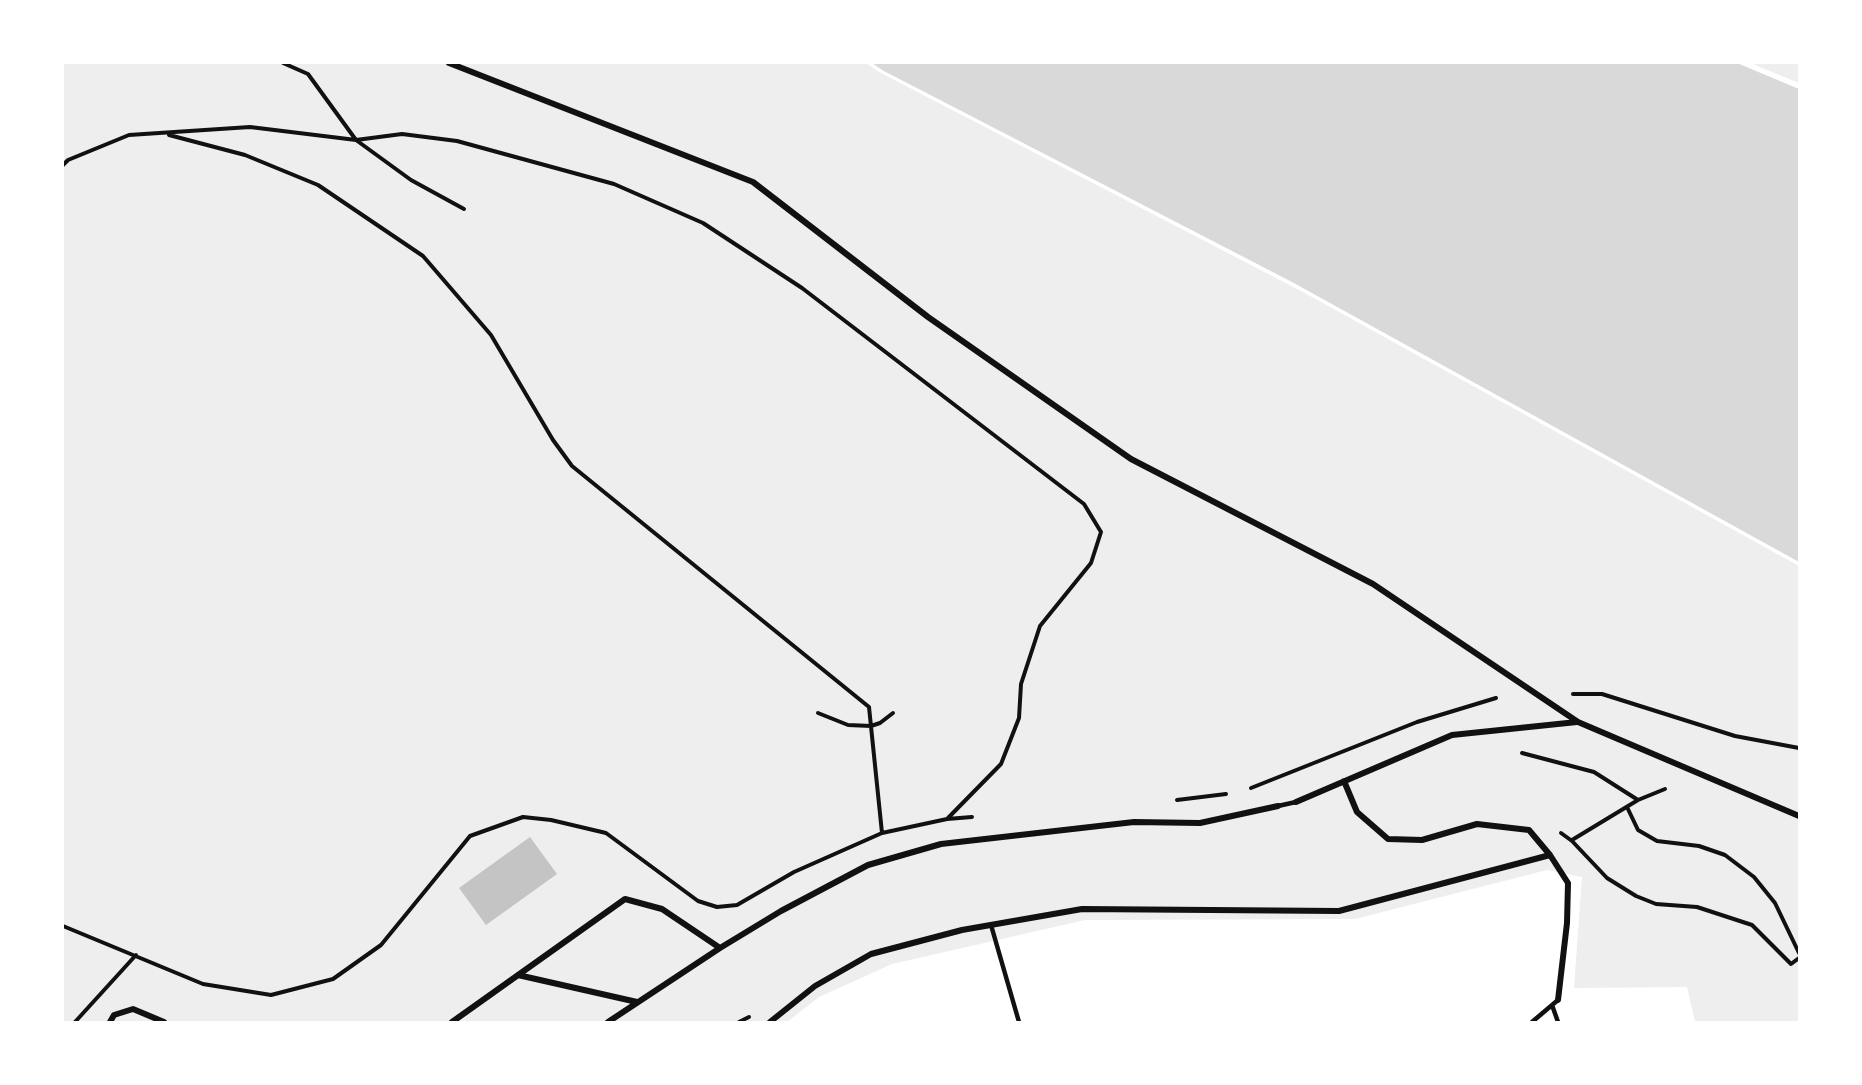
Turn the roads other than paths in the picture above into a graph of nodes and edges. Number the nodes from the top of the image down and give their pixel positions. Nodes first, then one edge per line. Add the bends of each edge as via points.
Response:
1 (449, 63) edge
2 (1578, 722) junction
3 (1344, 781) junction
4 (1296, 801) joint
5 (1278, 806) joint
6 (1799, 816) edge
7 (1550, 855) junction
8 (991, 925) junction
9 (720, 948) junction
10 (518, 975) junction
11 (1558, 1000) joint
12 (638, 1002) junction
13 (1552, 1005) junction
14 (110, 1022) edge
15 (165, 1022) edge
16 (452, 1022) edge
17 (608, 1022) edge
18 (770, 1022) edge
19 (1019, 1022) edge
20 (1532, 1022) edge
21 (1557, 1022) edge

1 - 2 street via 753,182 928,317 1131,459 1373,584
2 - 3 street via 1452,735
2 - 6 street
3 - 4 street
3 - 7 street via 1358,812 1388,839 1422,840 1477,824 1529,830
4 - 5 lane
5 - 9 street via 1200,823 1134,822 941,844 868,866
7 - 8 street via 1339,911 1082,909
7 - 11 street via 1568,883
8 - 18 street via 871,954 815,986
8 - 19 lane
9 - 10 street via 662,909 625,899
9 - 12 street
10 - 12 street
10 - 16 street
11 - 13 lane
12 - 17 street
13 - 20 lane
13 - 21 lane
14 - 15 street via 114,1015 133,1009

